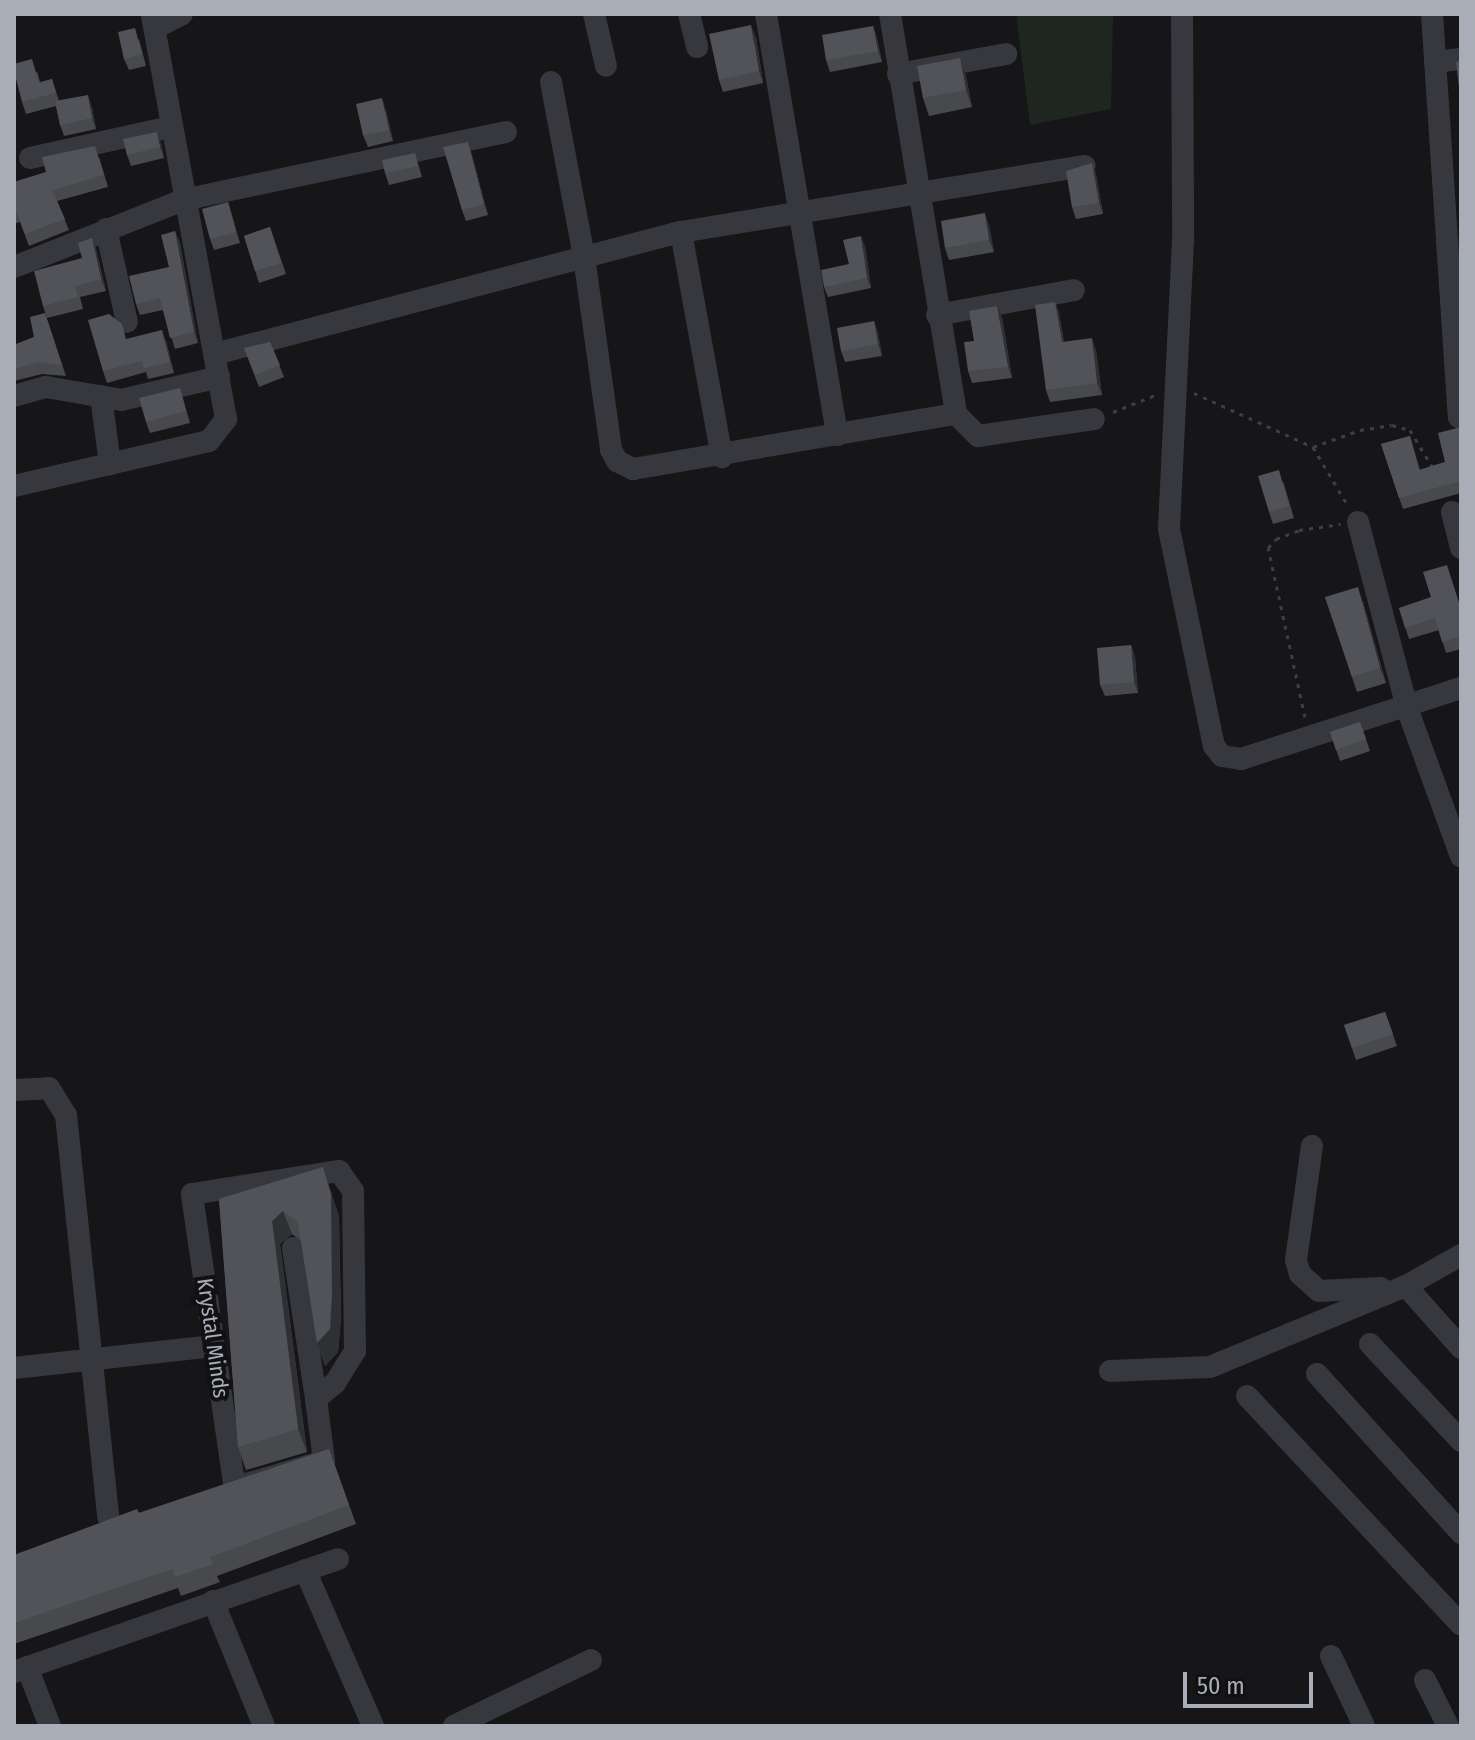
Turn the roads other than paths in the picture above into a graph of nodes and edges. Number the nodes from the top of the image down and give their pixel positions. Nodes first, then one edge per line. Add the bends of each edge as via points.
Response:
1 (182, 14) edge
2 (594, 14) edge
3 (689, 14) edge
4 (766, 14) edge
5 (890, 14) edge
6 (1182, 14) edge
7 (1432, 14) edge
8 (153, 21) edge
9 (697, 47) dead end
10 (1006, 54) dead end
11 (1461, 59) edge
12 (1435, 62) junction
13 (606, 66) dead end
14 (898, 74) junction
15 (551, 82) dead end
16 (171, 127) junction
17 (506, 132) dead end
18 (30, 158) dead end
19 (1085, 166) edge
20 (1452, 186) edge
21 (915, 193) junction
22 (183, 200) junction
23 (797, 212) junction
24 (106, 229) junction
25 (681, 232) junction
26 (584, 257) junction
27 (14, 267) edge
28 (1074, 290) dead end
29 (1456, 306) edge
30 (937, 315) junction
31 (127, 322) dead end
32 (217, 366) junction
33 (14, 396) edge
34 (101, 396) junction
35 (956, 414) junction
36 (1459, 417) edge
37 (1094, 419) road end
38 (837, 435) junction
39 (722, 457) junction
40 (110, 464) junction
41 (14, 486) edge
42 (1452, 512) dead end
43 (1358, 522) road end
44 (1461, 548) edge
45 (1461, 688) edge
46 (1407, 708) junction
47 (1461, 856) edge
48 (14, 1090) edge
49 (1312, 1146) dead end
50 (293, 1248) dead end
51 (1461, 1255) edge
52 (1406, 1286) junction
53 (1370, 1344) dead end
54 (214, 1346) junction
55 (1461, 1348) edge
56 (93, 1356) junction
57 (14, 1368) edge
58 (1110, 1371) dead end
59 (1317, 1374) dead end
60 (1247, 1396) dead end
61 (316, 1399) junction
62 (1461, 1441) edge
63 (108, 1517) edge
64 (1461, 1533) edge
65 (338, 1559) dead end
66 (305, 1570) junction
67 (213, 1601) junction
68 (1461, 1625) edge
69 (1331, 1656) dead end
70 (591, 1660) dead end
71 (20, 1670) edge
72 (1425, 1680) dead end
73 (50, 1726) edge
74 (264, 1726) edge
75 (373, 1726) edge
76 (454, 1726) edge
77 (1364, 1726) edge
78 (1448, 1726) edge

1 - 8 street
2 - 13 street
3 - 9 street
4 - 23 street
5 - 14 street
6 - 46 street via 1185,155 1169,529 1214,746 1222,756 1241,759
7 - 12 street
8 - 16 street
10 - 14 street
11 - 12 street
12 - 20 street
14 - 21 street
15 - 26 street
16 - 18 street
16 - 22 street
17 - 22 street
19 - 21 street
20 - 29 street
21 - 23 street
21 - 30 street
22 - 24 street
22 - 32 street
23 - 25 street
23 - 38 street
24 - 27 street
24 - 31 street
25 - 26 street
25 - 39 street
26 - 32 street
26 - 39 street via 609,437 617,461 633,469
28 - 30 street
29 - 36 street
30 - 35 street
32 - 34 street via 121,400
32 - 40 street via 226,419 209,441
33 - 34 street via 46,387
34 - 40 street
35 - 37 street via 978,436
35 - 38 street
38 - 39 street
40 - 41 street
42 - 44 street
43 - 46 street
45 - 46 street
46 - 47 street
48 - 56 street via 49,1088 62,1102
49 - 52 street via 1296,1260 1300,1274 1319,1291
50 - 61 street
51 - 52 street
52 - 55 street
52 - 58 street via 1201,1370
53 - 62 street
54 - 56 street
54 - 61 street, Krystal Minds via 234,1483 247,1484 324,1461
54 - 61 street, Krystal Minds via 192,1194 339,1171 353,1191 355,1351 335,1383
56 - 57 street
56 - 63 street
59 - 64 street
60 - 68 street
65 - 66 street
66 - 67 street
66 - 75 street
67 - 71 street
67 - 74 street
69 - 77 street
70 - 76 street
71 - 73 street
72 - 78 street

